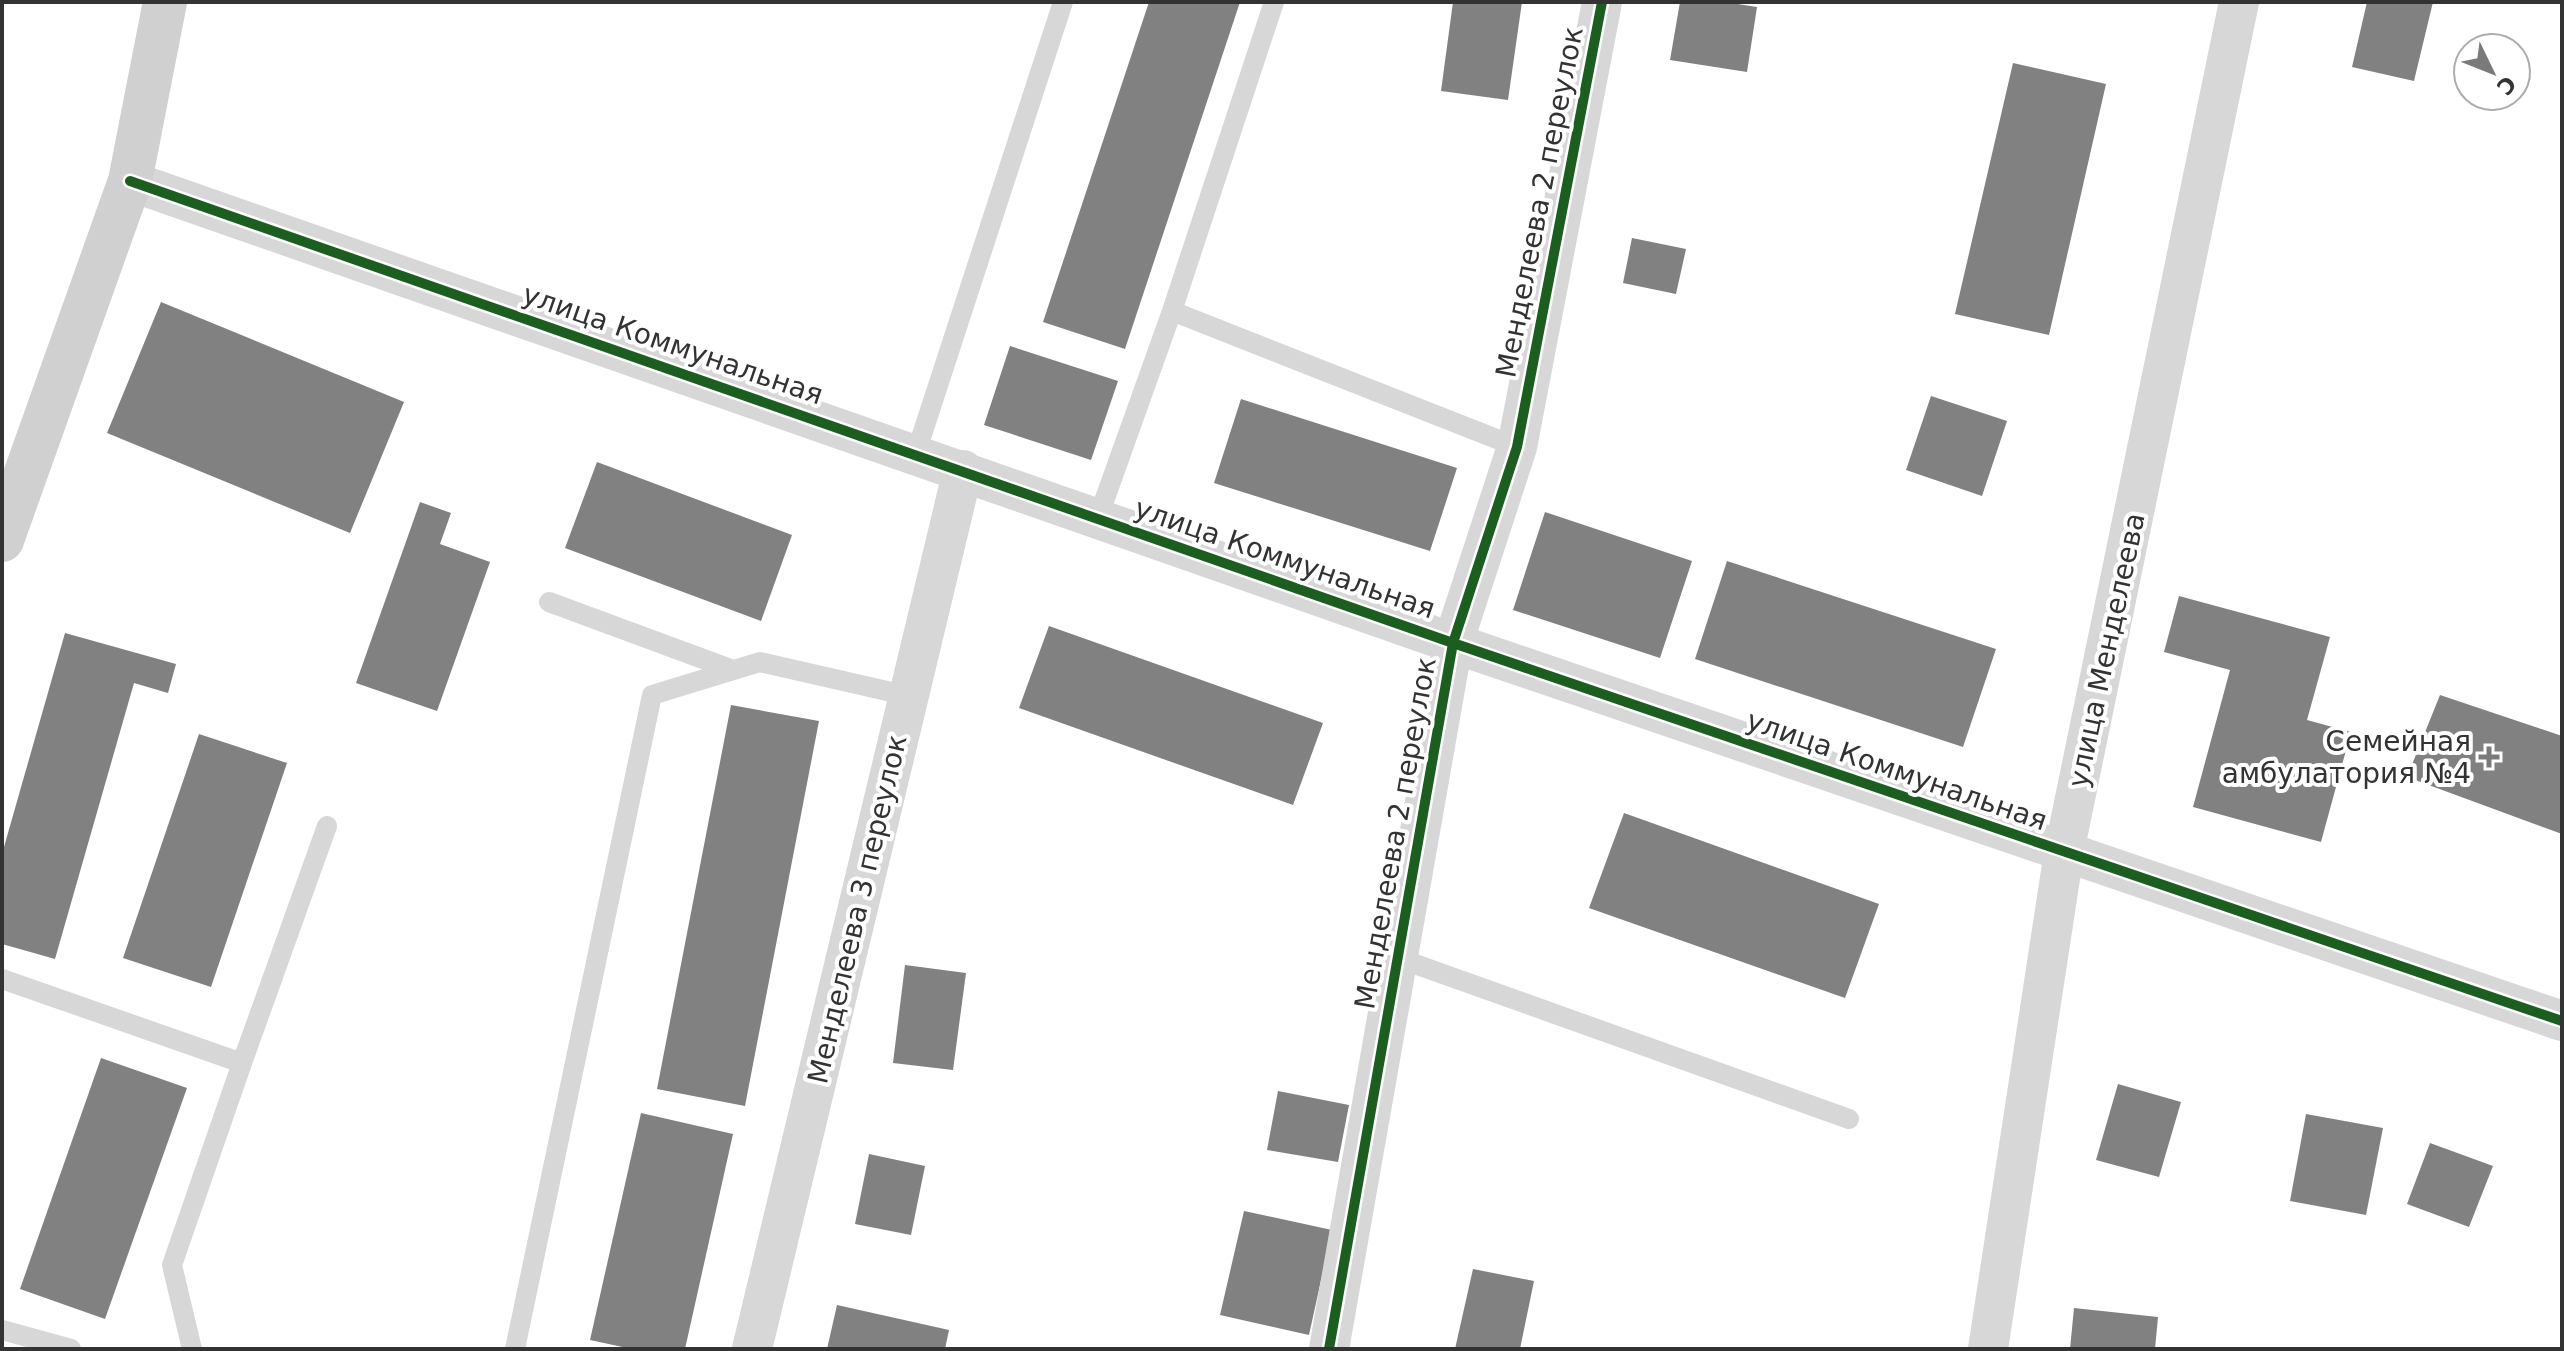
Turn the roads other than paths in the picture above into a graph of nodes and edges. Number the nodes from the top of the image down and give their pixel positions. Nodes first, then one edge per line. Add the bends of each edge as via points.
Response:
1 (165, 2) edge
2 (1063, 2) edge
3 (1274, 2) edge
4 (1602, 2) edge
5 (2239, 2) edge
6 (130, 181) junction
7 (1172, 311) junction
8 (1517, 447) junction
9 (916, 453) junction
10 (963, 470) junction
11 (1098, 518) junction
12 (2, 540) edge
13 (549, 602) dead end
14 (1453, 643) junction
15 (733, 670) junction
16 (909, 696) junction
17 (327, 826) dead end
18 (2064, 852) junction
19 (1398, 958) junction
20 (2, 979) edge
21 (2562, 1021) edge
22 (242, 1063) junction
23 (1849, 1119) dead end
24 (2, 1330) edge
25 (71, 1349) edge
26 (192, 1349) edge
27 (516, 1349) edge
28 (752, 1349) edge
29 (1329, 1349) edge
30 (1988, 1349) edge

1 - 6 main road
2 - 9 lane
3 - 7 lane
4 - 8 street, Менделеева 2 переулок
5 - 18 street, улица Менделеева
6 - 9 street, улица Коммунальная
6 - 12 main road
7 - 8 lane
7 - 11 lane
8 - 14 street, Менделеева 2 переулок
9 - 10 street, улица Коммунальная
10 - 11 street, улица Коммунальная
10 - 16 street, Менделеева 3 переулок
11 - 14 street, улица Коммунальная
13 - 15 lane
14 - 18 street, улица Коммунальная
14 - 19 street, Менделеева 2 переулок
15 - 16 lane via 760,662
15 - 27 lane via 652,695
16 - 28 street, Менделеева 3 переулок
17 - 22 lane
18 - 21 street, улица Коммунальная
18 - 30 street, улица Менделеева
19 - 23 lane
19 - 29 street, Менделеева 2 переулок
20 - 22 lane
22 - 26 lane via 172,1265
24 - 25 lane

